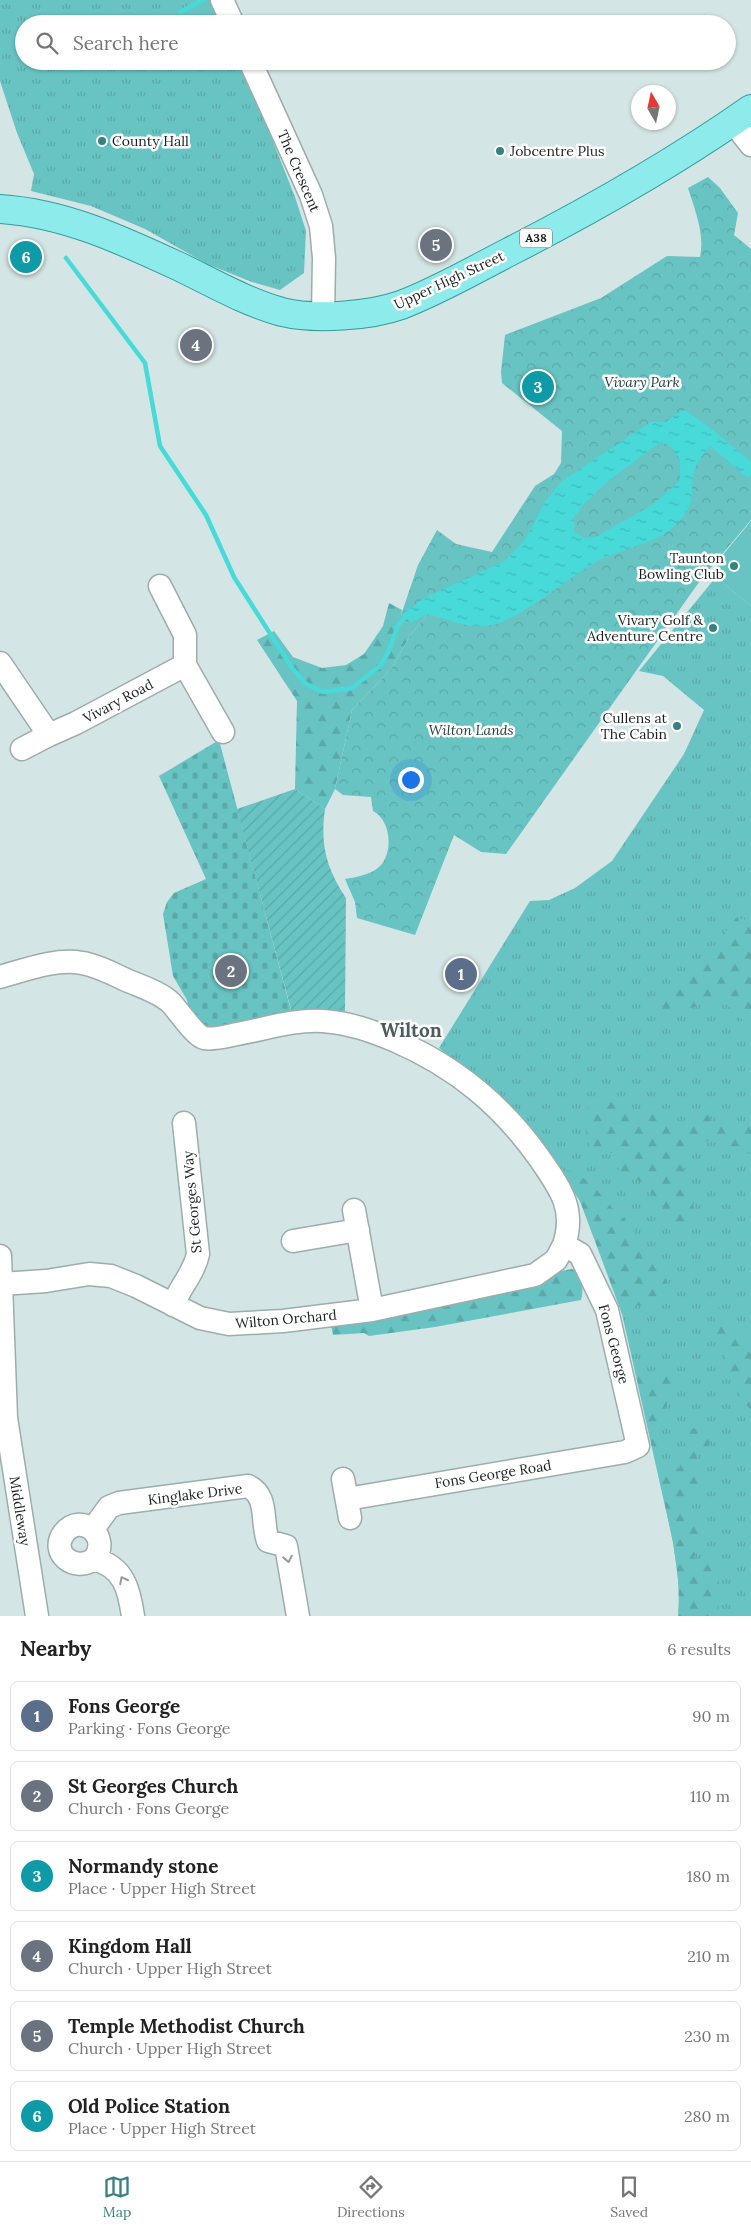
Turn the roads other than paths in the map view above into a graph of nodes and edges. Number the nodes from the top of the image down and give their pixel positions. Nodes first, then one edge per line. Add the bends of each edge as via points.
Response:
1 (222, 0) edge
2 (229, 15) edge
3 (254, 70) edge
4 (742, 115) edge
5 (751, 145) edge
6 (0, 209) edge
7 (323, 316) junction
8 (160, 586) dead end
9 (0, 663) edge
10 (185, 664) junction
11 (223, 732) dead end
12 (50, 734) junction
13 (22, 749) dead end
14 (0, 977) edge
15 (184, 1124) dead end
16 (293, 1241) dead end
17 (564, 1245) junction
18 (0, 1256) edge
19 (1, 1284) junction
20 (173, 1305) junction
21 (372, 1310) junction
22 (638, 1446) joint
23 (346, 1498) dead end
24 (93, 1529) junction
25 (60, 1547) junction
26 (27, 1552) junction
27 (94, 1559) junction
28 (38, 1616) edge
29 (133, 1616) edge
30 (298, 1616) edge

1 - 2 street
3 - 7 street, The Crescent via 311,195 321,226
4 - 5 street
4 - 7 main road, Upper High Street / A38 via 651,175 447,284 400,305
6 - 7 main road, Upper High Street / A38 via 60,218 89,227 240,296 284,312
8 - 10 street via 185,635
9 - 12 street
10 - 11 street
10 - 12 street, Vivary Road
12 - 13 street, Vivary Road
14 - 17 street via 52,964 82,963 142,986 169,1001 202,1038 322,1021 362,1027 420,1052 449,1068 482,1093 520,1131 566,1201 570,1217
15 - 20 street, St Georges Way via 198,1254 195,1267
16 - 21 street via 356,1220
17 - 21 street, Wilton Orchard via 556,1260 535,1275
17 - 22 street, Fons George via 580,1254 607,1310
18 - 19 street, Middleway
19 - 20 street, Wilton Orchard via 89,1274 111,1276
19 - 26 street, Middleway via 6,1418
20 - 21 street, Wilton Orchard via 200,1318 229,1324
22 - 23 street, Fons George Road via 625,1452
24 - 25 street via 79,1524 70,1527 63,1534
24 - 27 street via 100,1544
24 -> 30 street, Kinglake Drive via 110,1507 119,1503 248,1486 257,1490 262,1500 268,1541 286,1546
25 - 26 street
25 - 27 street via 65,1558 77,1564
26 - 28 street, Middleway
29 -> 27 street via 121,1574

